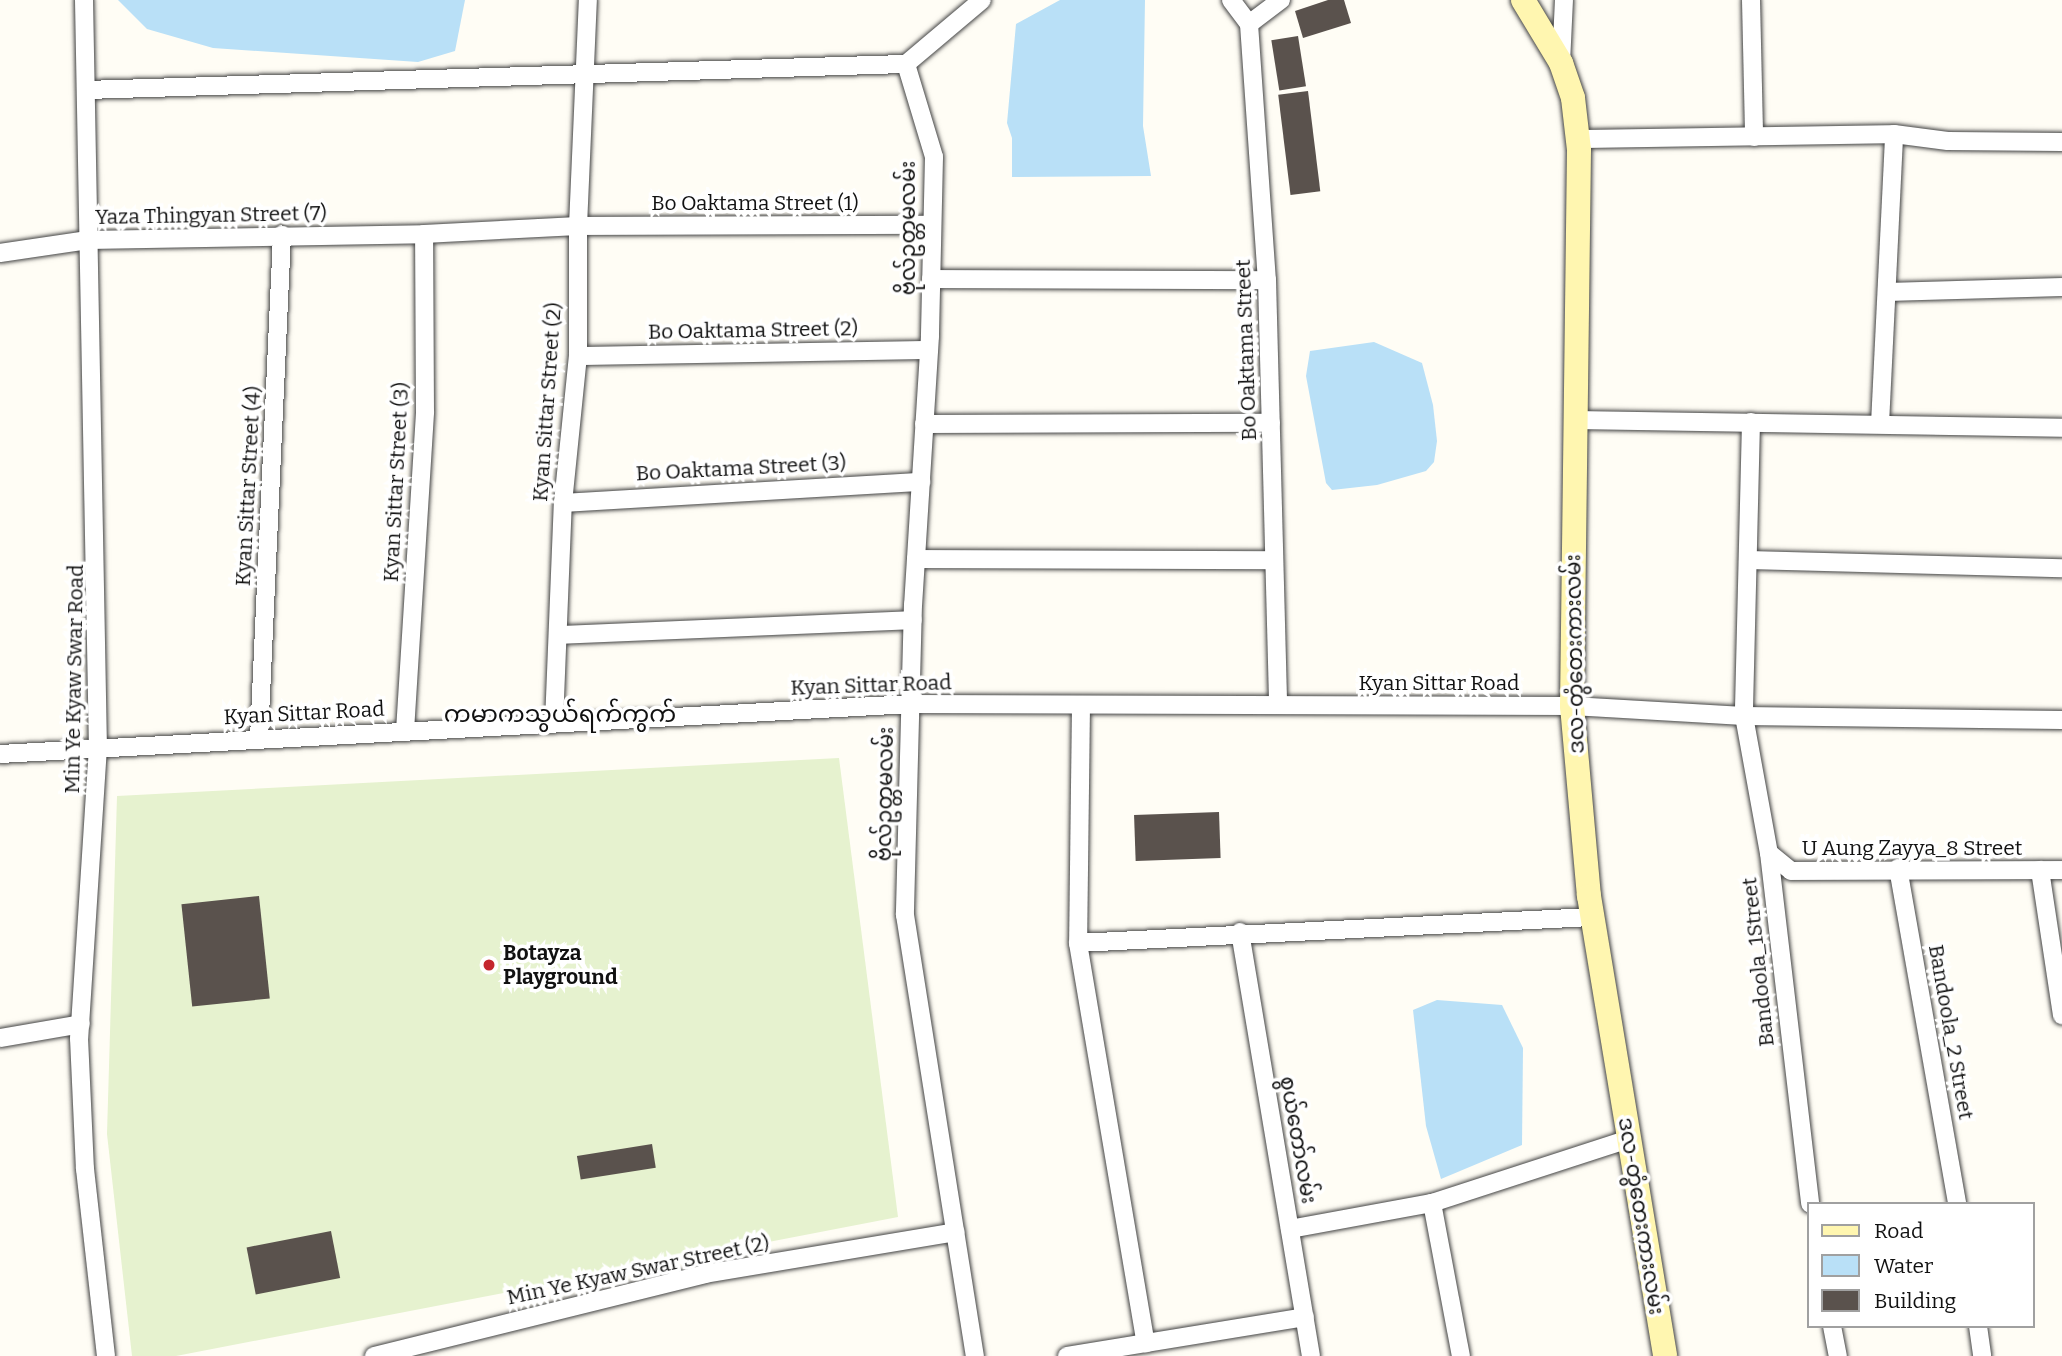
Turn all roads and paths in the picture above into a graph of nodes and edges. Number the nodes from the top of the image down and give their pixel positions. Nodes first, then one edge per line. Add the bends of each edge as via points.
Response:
1 (84, 0) edge
2 (588, 0) edge
3 (982, 0) edge
4 (1231, 0) edge
5 (1281, 0) edge
6 (1523, 0) edge
7 (1564, 0) edge
8 (1751, 0) edge
9 (1248, 24) junction
10 (1561, 63) junction
11 (906, 64) junction
12 (583, 76) junction
13 (86, 90) junction
14 (1894, 134) junction
15 (1754, 137) junction
16 (1577, 139) junction
17 (2062, 142) edge
18 (932, 225) junction
19 (578, 226) junction
20 (424, 234) junction
21 (282, 235) junction
22 (88, 240) junction
23 (0, 253) edge
24 (931, 279) junction
25 (1267, 280) junction
26 (2062, 287) edge
27 (1887, 292) junction
28 (929, 350) junction
29 (578, 356) junction
30 (1575, 420) junction
31 (1751, 422) junction
32 (1271, 423) junction
33 (924, 424) junction
34 (1880, 424) junction
35 (2062, 428) edge
36 (921, 482) junction
37 (563, 503) junction
38 (916, 559) junction
39 (1275, 560) junction
40 (1748, 560) junction
41 (2062, 568) edge
42 (913, 621) junction
43 (559, 635) junction
44 (910, 705) junction
45 (1081, 705) junction
46 (1278, 705) junction
47 (1572, 706) junction
48 (1744, 716) junction
49 (2062, 720) edge
50 (554, 723) junction
51 (405, 731) junction
52 (259, 738) junction
53 (98, 747) junction
54 (0, 754) edge
55 (1769, 853) junction
56 (1898, 868) junction
57 (2040, 870) junction
58 (2062, 870) edge
59 (1592, 917) junction
60 (1240, 932) junction
61 (1078, 943) junction
62 (2062, 1015) edge
63 (80, 1024) junction
64 (0, 1038) edge
65 (1629, 1139) junction
66 (1810, 1202) edge
67 (1958, 1202) edge
68 (1432, 1203) junction
69 (1290, 1229) junction
70 (956, 1232) junction
71 (1305, 1317) junction
72 (1832, 1328) edge
73 (1978, 1328) edge
74 (1146, 1343) junction
75 (434, 1348) edge
76 (106, 1356) edge
77 (374, 1356) edge
78 (975, 1356) edge
79 (1067, 1356) edge
80 (1311, 1356) edge
81 (1461, 1356) edge
82 (1665, 1356) edge
83 (1838, 1356) edge
84 (1982, 1356) edge

1 - 13 street, Min Ye Kyaw Swar Road
2 - 12 street, Kyan Sittar Street (2)
3 - 11 street
4 - 9 street
5 - 9 street
6 - 10 main road, ဒလ-တွံတေးကားလမ်း
7 - 10 street
8 - 15 street
9 - 25 street, Bo Oaktama Street
10 - 16 main road, ဒလ-တွံတေးကားလမ်း via 1573,98
11 - 12 street
11 - 18 street, ဗိုလ်ဥတ္တမလမ်း via 934,157
12 - 13 street
12 - 19 street, Kyan Sittar Street (2)
13 - 22 street, Min Ye Kyaw Swar Road
14 - 15 street
14 - 17 street via 1948,141
14 - 27 street
15 - 16 street
16 - 30 main road, ဒလ-တွံတေးကားလမ်း
18 - 19 street, Bo Oaktama Street (1)
18 - 24 street, ဗိုလ်ဥတ္တမလမ်း
19 - 20 street, Bo Oaktama Street (1)
19 - 29 street, Kyan Sittar Street (2)
20 - 21 street, Yaza Thingyan Street (7)
20 - 51 street, Kyan Sittar Street (3) via 425,412
21 - 22 street, Yaza Thingyan Street (7)
21 - 52 street, Kyan Sittar Street (4)
22 - 23 street, Yaza Thingyan Street (7)
22 - 53 street, Min Ye Kyaw Swar Road
24 - 25 street
24 - 28 street, ဗိုလ်ဥတ္တမလမ်း
25 - 32 street, Bo Oaktama Street
26 - 27 street
27 - 34 street
28 - 29 street, Bo Oaktama Street (2)
28 - 33 street, ဗိုလ်ဥတ္တမလမ်း
29 - 37 street, Kyan Sittar Street (2)
30 - 31 street
30 - 47 main road, ဒလ-တွံတေးကားလမ်း
31 - 34 street
31 - 40 street, Bandoola_1Street
32 - 33 street
32 - 39 street, Bo Oaktama Street
33 - 36 street, ဗိုလ်ဥတ္တမလမ်း
34 - 35 street
36 - 37 street, Bo Oaktama Street (3)
36 - 38 street, ဗိုလ်ဥတ္တမလမ်း
37 - 43 street, Kyan Sittar Street (2)
38 - 39 street
38 - 42 street, ဗိုလ်ဥတ္တမလမ်း
39 - 46 street, Bo Oaktama Street
40 - 41 street
40 - 48 street, Bandoola_1Street
42 - 43 street
42 - 44 street, ဗိုလ်ဥတ္တမလမ်း
43 - 50 street, Kyan Sittar Street (2)
44 - 45 street, Kyan Sittar Road
44 - 50 street, Kyan Sittar Road
44 - 70 street, ဗိုလ်ဥတ္တမလမ်း via 905,915
45 - 46 street, Kyan Sittar Road
45 - 61 street
46 - 47 street, Kyan Sittar Road
47 - 48 street, Kyan Sittar Road
47 - 59 main road, ဒလ-တွံတေးကားလမ်း
48 - 49 street, Kyan Sittar Road
48 - 55 street, Bandoola_1Street
50 - 51 street, Kyan Sittar Road
51 - 52 street, Kyan Sittar Road
52 - 53 street, Kyan Sittar Road
53 - 54 street, Kyan Sittar Road
53 - 63 street, Min Ye Kyaw Swar Road
55 - 56 street, U Aung Zayya_8 Street via 1791,871
55 - 66 street, Bandoola_1Street
56 - 57 street, U Aung Zayya_8 Street
56 - 67 street, Bandoola_2 Street
57 - 58 street, U Aung Zayya_8 Street
57 - 62 street
59 - 60 street
59 - 65 main road, ဒလ-တွံတေးကားလမ်း
60 - 61 street
60 - 69 street, စွယ်တော်လမ်း
61 - 74 street
63 - 64 street
63 - 76 street, Min Ye Kyaw Swar Road via 85,1169
65 - 68 street
65 - 82 main road, ဒလ-တွံတေးကားလမ်း
68 - 69 street
68 - 81 street
69 - 71 street, စွယ်တော်လမ်း
70 - 75 street, Min Ye Kyaw Swar Street (2) via 705,1274
70 - 78 street, ဗိုလ်ဥတ္တမလမ်း
71 - 74 street
71 - 80 street, စွယ်တော်လမ်း
72 - 83 street
73 - 84 street
74 - 79 street
75 - 77 street, Min Ye Kyaw Swar Street (2)

